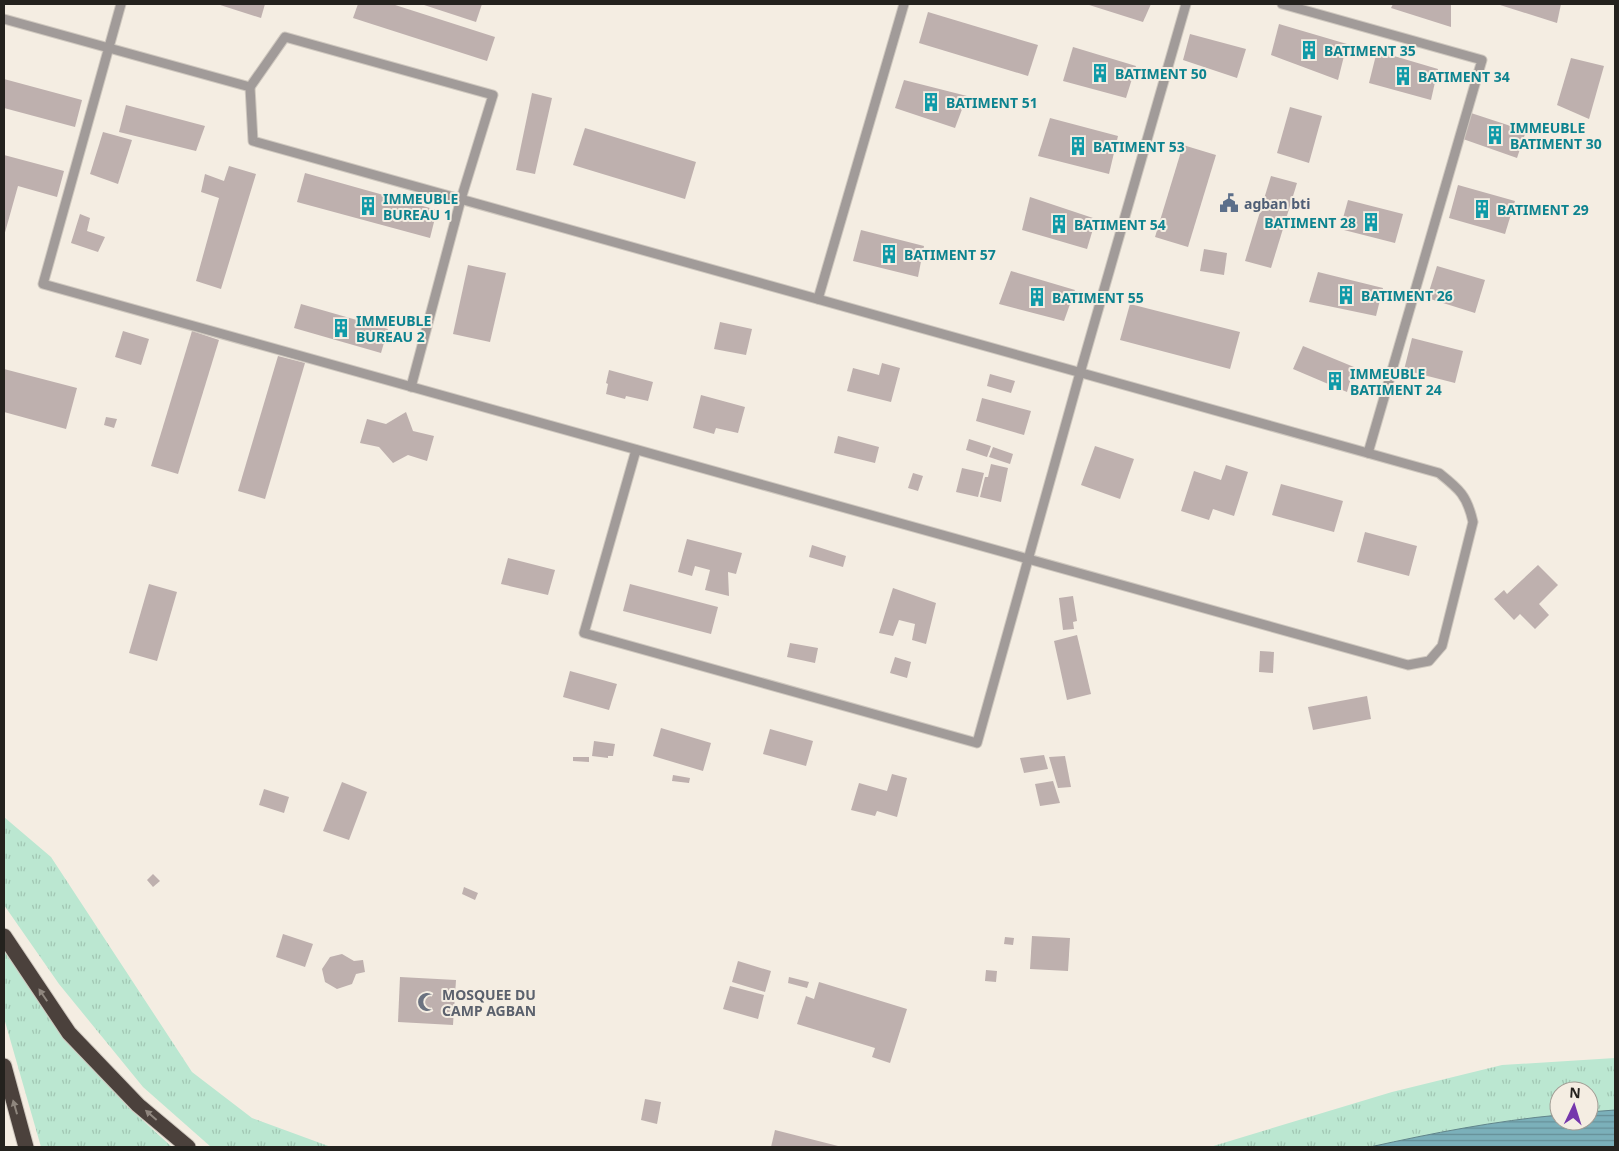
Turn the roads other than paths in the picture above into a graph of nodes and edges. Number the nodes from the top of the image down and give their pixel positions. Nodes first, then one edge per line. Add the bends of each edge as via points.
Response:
1 (121, 4) edge
2 (904, 4) edge
3 (1186, 4) edge
4 (1282, 4) edge
5 (4, 19) edge
6 (108, 47) junction
7 (250, 87) junction
8 (461, 199) junction
9 (818, 299) junction
10 (1080, 372) junction
11 (410, 387) junction
12 (636, 450) junction
13 (1368, 453) junction
14 (1029, 560) junction
15 (4, 936) edge
16 (4, 1066) edge
17 (26, 1147) edge
18 (188, 1147) edge

1 - 6 lane
2 - 9 lane
3 - 10 lane
4 - 13 lane via 1482,60
5 - 6 lane
6 - 7 lane
6 - 11 lane via 43,284
7 - 8 lane via 253,141
7 - 8 lane via 285,37 493,95
8 - 9 lane
8 - 11 lane
9 - 10 lane
10 - 13 lane
10 - 14 lane
11 - 12 lane
12 - 14 lane
12 - 14 lane via 584,633 977,743
13 - 14 lane via 1439,473 1459,489 1470,506 1473,522 1442,646 1429,661 1408,665
18 -> 15 highway via 138,1105 69,1033
17 -> 16 highway

